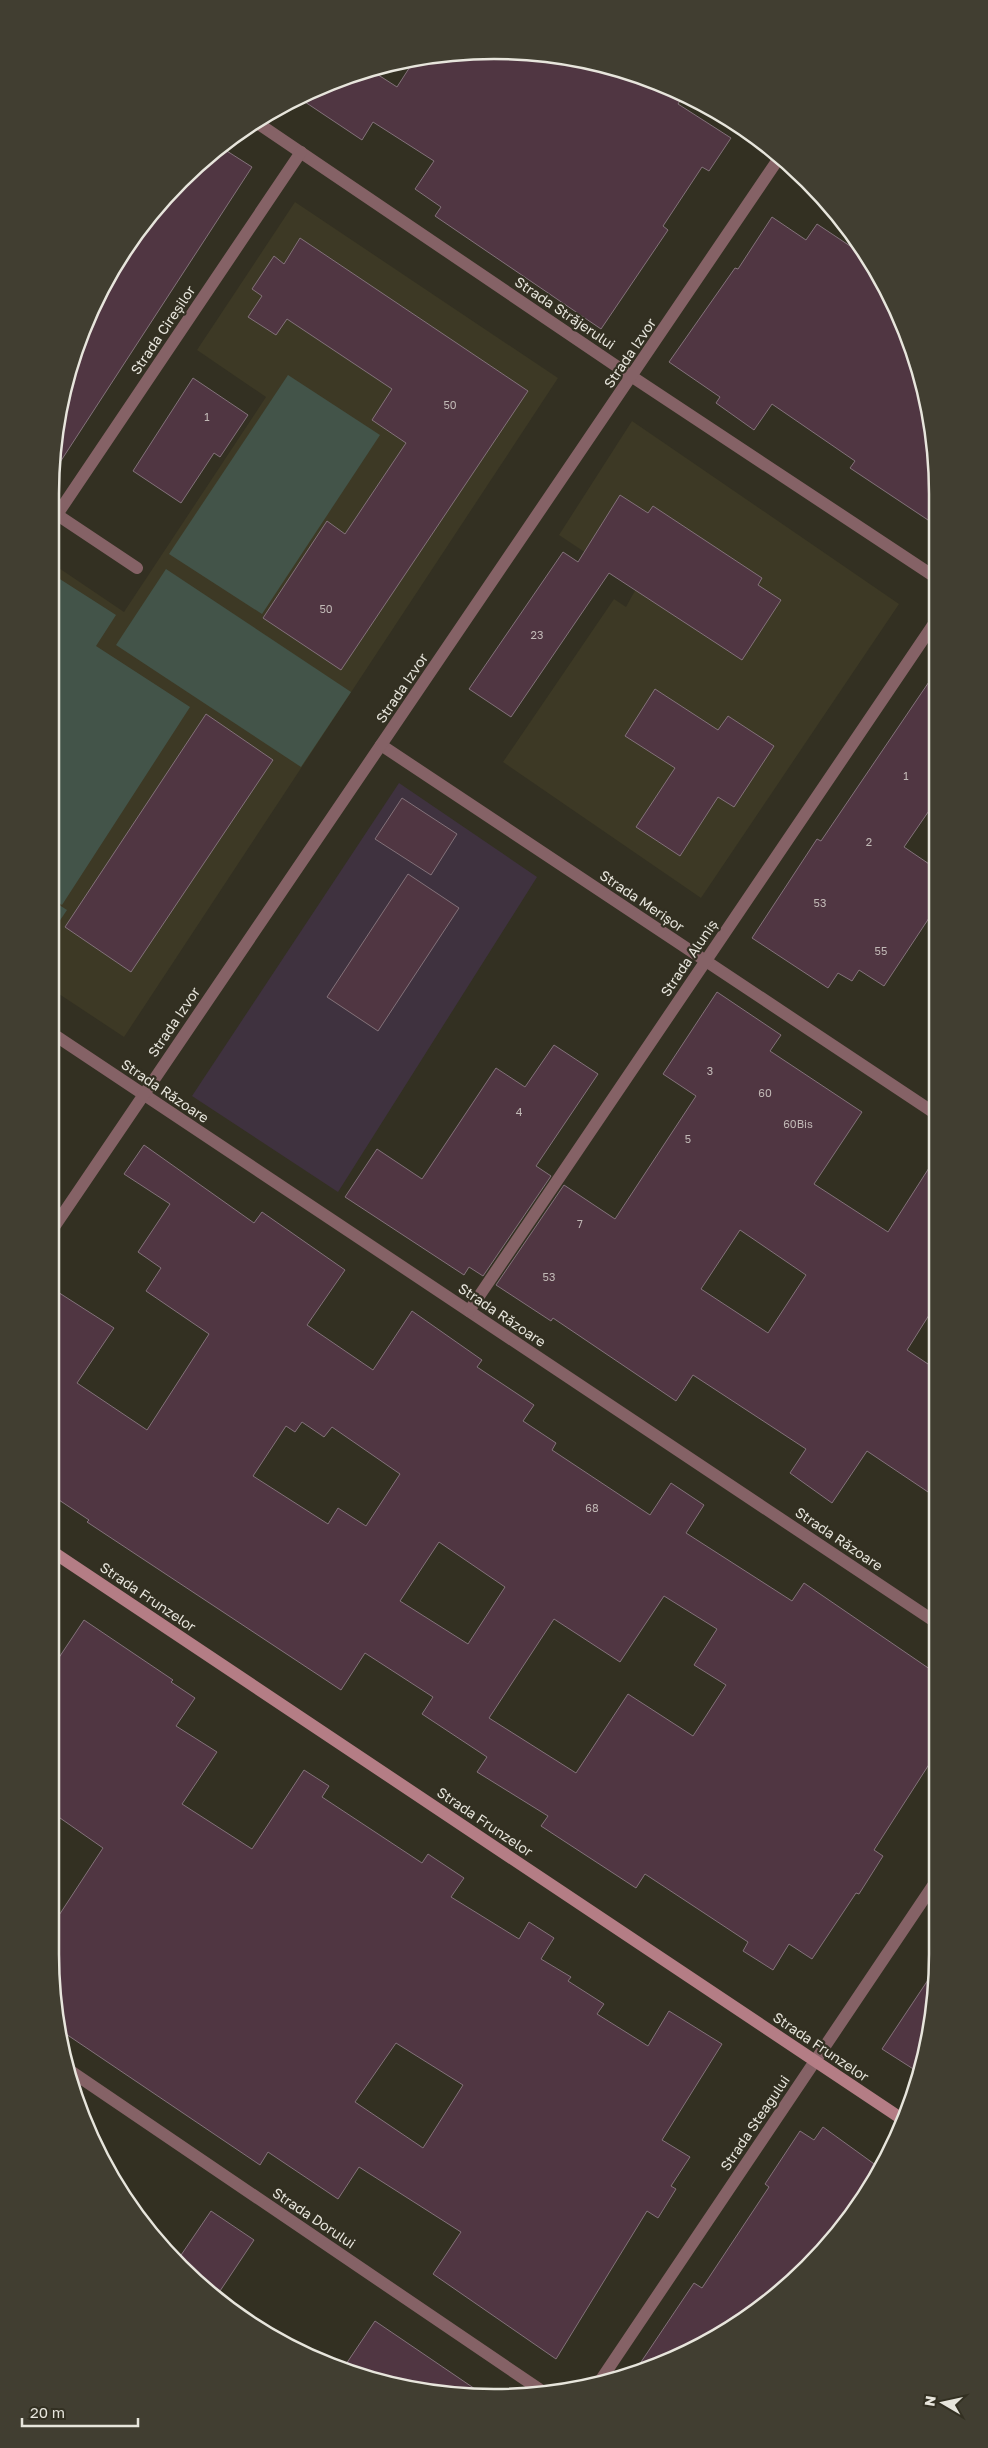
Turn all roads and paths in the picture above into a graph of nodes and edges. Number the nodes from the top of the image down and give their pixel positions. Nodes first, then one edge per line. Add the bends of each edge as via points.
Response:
1 (262, 126) edge
2 (301, 152) junction
3 (776, 163) edge
4 (632, 376) junction
5 (59, 506) edge
6 (59, 520) edge
7 (136, 568) dead end
8 (929, 574) edge
9 (929, 631) edge
10 (381, 746) junction
11 (705, 961) junction
12 (59, 1038) edge
13 (143, 1095) junction
14 (929, 1109) edge
15 (59, 1220) edge
16 (469, 1311) junction
17 (59, 1556) edge
18 (929, 1618) edge
19 (929, 1891) edge
20 (815, 2060) junction
21 (76, 2075) edge
22 (898, 2116) edge
23 (604, 2375) edge
24 (536, 2387) edge

1 - 2 street, Strada Străjerului
2 - 4 street, Strada Străjerului
2 - 5 street, Strada Cireșilor
3 - 4 street, Strada Izvor
4 - 8 street, Strada Străjerului
4 - 10 street, Strada Izvor
6 - 7 street
9 - 11 street, Strada Aluniș
10 - 11 street, Strada Merișor
10 - 13 street, Strada Izvor
11 - 14 street, Strada Merișor
11 - 16 street, Strada Aluniș
12 - 13 street, Strada Răzoare
13 - 15 street, Strada Izvor
13 - 16 street, Strada Răzoare
16 - 18 street, Strada Răzoare
17 - 20 street, Strada Frunzelor
19 - 20 street, Strada Steagului
20 - 22 street, Strada Frunzelor
20 - 23 street, Strada Steagului
21 - 24 street, Strada Dorului

